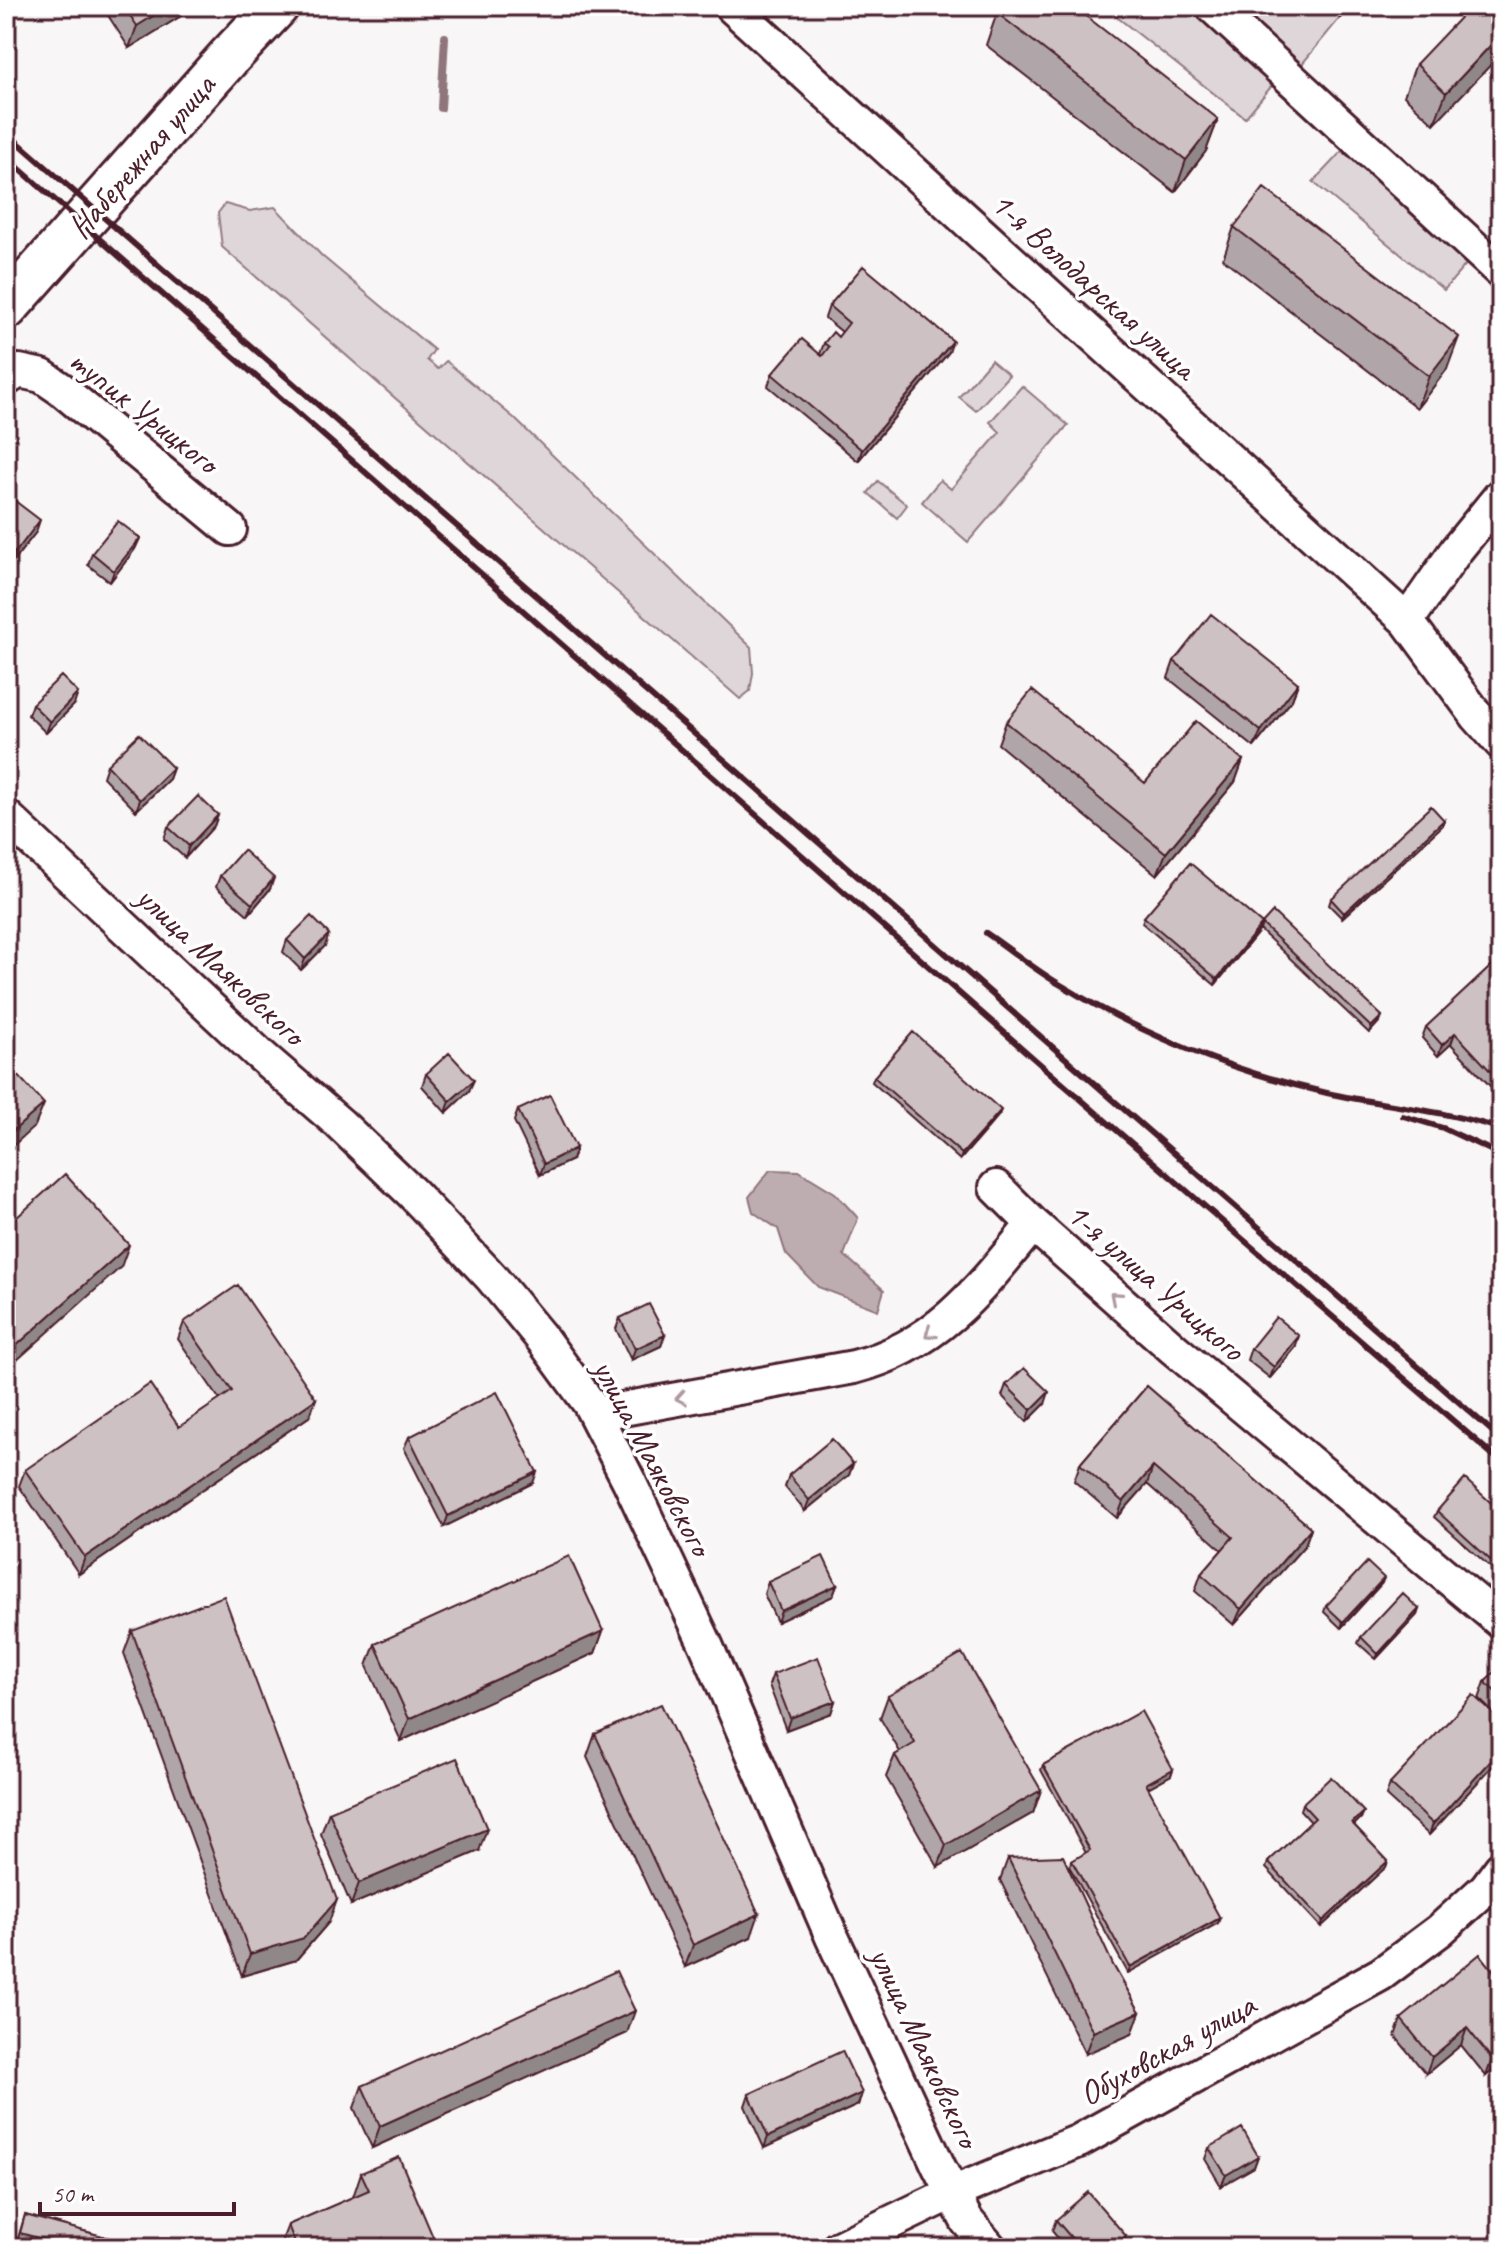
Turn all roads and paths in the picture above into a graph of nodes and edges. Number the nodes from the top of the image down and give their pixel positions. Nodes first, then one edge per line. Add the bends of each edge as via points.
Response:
1 (277, 6) edge
2 (731, 6) edge
3 (1212, 6) edge
4 (1501, 272) edge
5 (6, 308) edge
6 (6, 379) edge
7 (1501, 495) edge
8 (230, 529) dead end
9 (1407, 621) junction
10 (1501, 743) edge
11 (6, 816) edge
12 (996, 1187) dead end
13 (1033, 1224) junction
14 (595, 1414) junction
15 (1501, 1622) edge
16 (1496, 1886) edge
17 (952, 2193) junction
18 (838, 2248) edge
19 (990, 2248) edge

1 - 5 main road, Набережная улица
2 - 9 street, 1-я Володарская улица
3 - 4 street
6 - 8 street, тупик Урицкого via 19,371 51,382
7 - 9 street
9 - 10 street, 1-я Володарская улица
11 - 14 street, улица Маяковского via 412,1193 491,1277
12 - 13 street
13 -> 14 street, 1-я улица Урицкого via 954,1315 885,1358
15 -> 13 street, 1-я улица Урицкого
14 - 17 street, улица Маяковского via 706,1645 832,1937
16 - 17 street, Обуховская улица via 1381,1974 1079,2141
17 - 18 street, Обуховская улица
17 - 19 street, улица Маяковского

